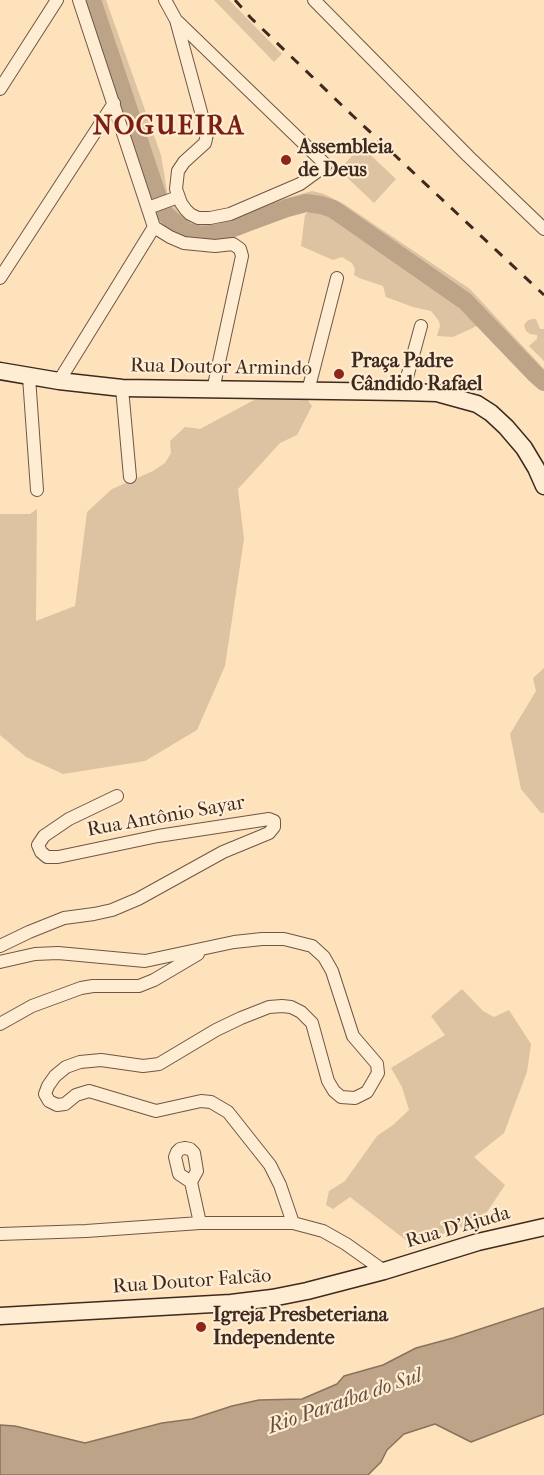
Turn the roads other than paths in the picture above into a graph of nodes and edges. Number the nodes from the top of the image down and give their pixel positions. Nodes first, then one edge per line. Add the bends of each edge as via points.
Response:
1 (57, 0) edge
2 (79, 0) edge
3 (165, 0) edge
4 (314, 0) edge
5 (176, 20) junction
6 (0, 89) edge
7 (114, 103) junction
8 (176, 198) junction
9 (150, 207) junction
10 (154, 227) junction
11 (544, 229) edge
12 (0, 278) edge
13 (337, 278) dead end
14 (421, 326) dead end
15 (0, 371) edge
16 (29, 376) junction
17 (59, 381) junction
18 (122, 388) junction
19 (213, 390) junction
20 (308, 391) junction
21 (403, 392) junction
22 (130, 477) dead end
23 (544, 486) edge
24 (37, 490) dead end
25 (117, 795) dead end
26 (0, 946) edge
27 (207, 948) junction
28 (0, 962) edge
29 (0, 1024) edge
30 (191, 1182) dead end
31 (200, 1223) junction
32 (293, 1223) junction
33 (544, 1227) edge
34 (0, 1234) edge
35 (384, 1271) junction
36 (0, 1316) edge

1 - 6 street
2 - 7 street
3 - 5 street
4 - 11 street
5 - 8 street via 207,134 205,143 178,171
5 - 8 street via 326,165 300,184 230,214 198,218
7 - 9 street
7 - 12 street
8 - 9 street
9 - 10 street
10 - 17 street
10 - 19 street via 184,243 233,244 240,249 242,256
13 - 20 street
14 - 21 street
15 - 16 street, Rua Doutor Armindo
16 - 17 street, Rua Doutor Armindo
16 - 24 street
17 - 18 street, Rua Doutor Armindo
18 - 19 street, Rua Doutor Armindo
18 - 22 street
19 - 20 street, Rua Doutor Armindo
20 - 21 street, Rua Doutor Armindo
21 - 23 street, Rua Doutor Armindo via 458,398 491,413 524,448
25 - 26 street, Rua Antônio Sayar via 44,836 38,845 41,852 58,857 268,819 274,821 274,827 138,899 112,910 64,918
27 - 28 street via 145,961 58,953
27 - 29 street via 139,986 81,988 33,1006
27 - 32 street via 262,939 284,939 312,946 332,971 353,1036 377,1064 378,1073 367,1092 355,1098 341,1097 334,1091 312,1023 301,1012 282,1006 241,1018 159,1064 143,1066 101,1060 66,1067 55,1076 45,1094 57,1105 89,1091 156,1111 212,1102 228,1112 270,1166
30 - 31 street
31 - 32 street
31 - 34 street
32 - 35 street via 323,1231
33 - 35 street, Rua D'Ajuda via 478,1242
35 - 36 street, Rua Doutor Falcão via 272,1299

